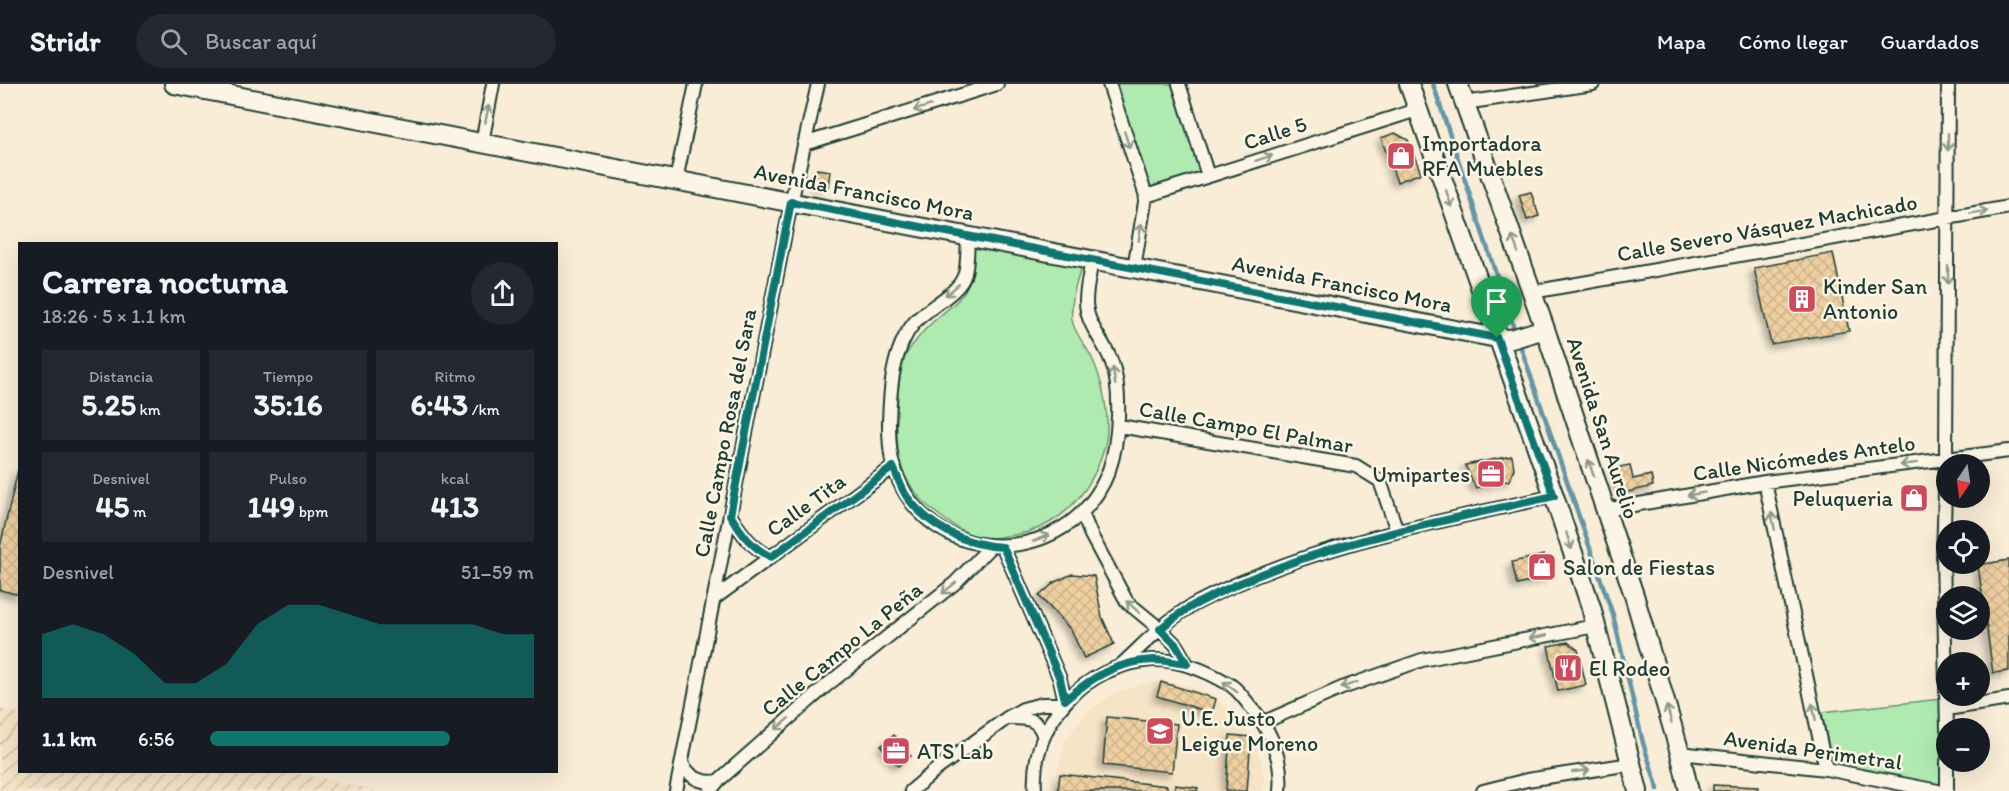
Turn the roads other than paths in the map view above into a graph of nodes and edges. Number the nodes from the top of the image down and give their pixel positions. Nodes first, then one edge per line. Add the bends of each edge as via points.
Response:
1 (493, 84) edge
2 (696, 84) edge
3 (818, 84) edge
4 (998, 84) edge
5 (1109, 84) edge
6 (1179, 84) edge
7 (1409, 84) edge
8 (1458, 84) edge
9 (1593, 84) edge
10 (1948, 84) edge
11 (184, 85) edge
12 (1464, 103) junction
13 (1417, 110) junction
14 (482, 143) junction
15 (804, 144) junction
16 (1208, 176) junction
17 (676, 180) junction
18 (1146, 196) junction
19 (791, 202) junction
20 (2009, 207) edge
21 (1949, 217) junction
22 (968, 237) junction
23 (1092, 260) junction
24 (1134, 268) junction
25 (1532, 292) junction
26 (1540, 331) junction
27 (1504, 338) junction
28 (1119, 426) junction
29 (2009, 451) edge
30 (1946, 454) edge
31 (1985, 454) edge
32 (1936, 460) edge
33 (893, 467) junction
34 (1765, 482) junction
35 (1554, 496) junction
36 (1944, 508) edge
37 (1605, 510) junction
38 (1082, 513) junction
39 (730, 515) junction
40 (1397, 531) junction
41 (997, 547) junction
42 (771, 557) junction
43 (715, 598) junction
44 (1595, 626) junction
45 (1160, 629) junction
46 (1187, 664) junction
47 (1120, 666) junction
48 (2009, 699) edge
49 (1064, 702) junction
50 (1947, 709) junction
51 (1006, 718) junction
52 (1947, 718) edge
53 (1264, 722) junction
54 (1043, 735) junction
55 (1680, 753) junction
56 (682, 763) junction
57 (1631, 765) junction
58 (1826, 769) junction
59 (1947, 772) edge
60 (718, 781) junction
61 (676, 791) edge
62 (710, 791) edge
63 (911, 791) edge
64 (1035, 791) edge
65 (1280, 791) edge
66 (1483, 791) edge
67 (1638, 791) edge
68 (1689, 791) edge
69 (1938, 791) edge
70 (1947, 791) edge

14 -> 1 street
2 - 17 street
3 - 15 street, Calle Campo Rosa del Sara
4 -> 15 street
5 -> 18 street
6 - 16 street
7 - 13 main road
8 - 12 main road, Avenida San Aurelio
9 - 12 street
10 -> 21 street
11 - 14 main road, Avenida Francisco Mora
25 -> 12 main road, Avenida San Aurelio
16 -> 13 street, Calle 5
13 -> 27 main road
14 - 17 main road, Avenida Francisco Mora
15 - 19 street, Calle Campo Rosa del Sara
16 - 18 street, Calle 5
17 - 19 main road, Avenida Francisco Mora
24 -> 18 street
19 - 22 main road, Avenida Francisco Mora
19 - 39 street, Calle Campo Rosa del Sara
21 -> 20 street, Calle Severo Vásquez Machicado
21 - 25 street, Calle Severo Vásquez Machicado
21 -> 30 street
22 - 23 main road, Avenida Francisco Mora
22 -> 33 street via 965,273 960,284 914,322 896,359 889,424
23 - 24 main road, Avenida Francisco Mora
28 -> 23 street via 1112,362 1090,323 1086,301
24 - 27 main road, Avenida Francisco Mora
25 - 26 main road, Avenida San Aurelio
26 - 27 main road, Avenida Francisco Mora
37 -> 26 main road, Avenida San Aurelio
27 - 35 main road
28 - 38 street via 1109,470
28 - 40 street, Calle Campo El Palmar via 1356,466 1380,481
29 - 31 street, Calle Nicómedes Antelo
32 -> 34 street, Calle Nicómedes Antelo
33 - 41 street via 907,496 928,520 956,537
33 - 42 street, Calle Tita
34 -> 37 street, Calle Nicómedes Antelo
58 -> 34 street
35 - 40 street
35 -> 44 main road
36 - 50 street
55 -> 37 main road, Avenida San Aurelio
41 -> 38 street via 1029,543 1061,530
45 -> 38 street via 1127,602
39 - 42 street via 750,543
39 - 43 street, Calle Campo Rosa del Sara
40 - 45 street via 1284,564 1196,603
41 - 49 street via 1060,679
41 -> 60 street, Calle Campo La Peña via 827,685
42 - 43 street, Calle Tita
43 - 56 street, Calle Campo Rosa del Sara
44 -> 53 street via 1422,660 1342,688
44 - 57 main road
45 - 46 street
45 - 47 street
46 - 47 street via 1153,660
53 -> 46 street via 1231,685
47 - 49 street via 1090,680
48 - 50 street
49 - 51 street via 1033,706
49 - 54 street
50 - 52 street
51 - 54 street via 1032,720
51 - 63 street
53 - 65 street via 1276,751
54 - 64 street via 1034,773
55 - 58 street, Avenida Perimetral
55 - 68 main road, Avenida San Aurelio
56 - 60 street via 697,779
56 - 61 street, Calle Campo Rosa del Sara
66 -> 57 street via 1548,776
57 - 67 main road
58 - 69 street, Avenida Perimetral
59 - 70 street
60 - 62 street, Calle Campo La Peña

